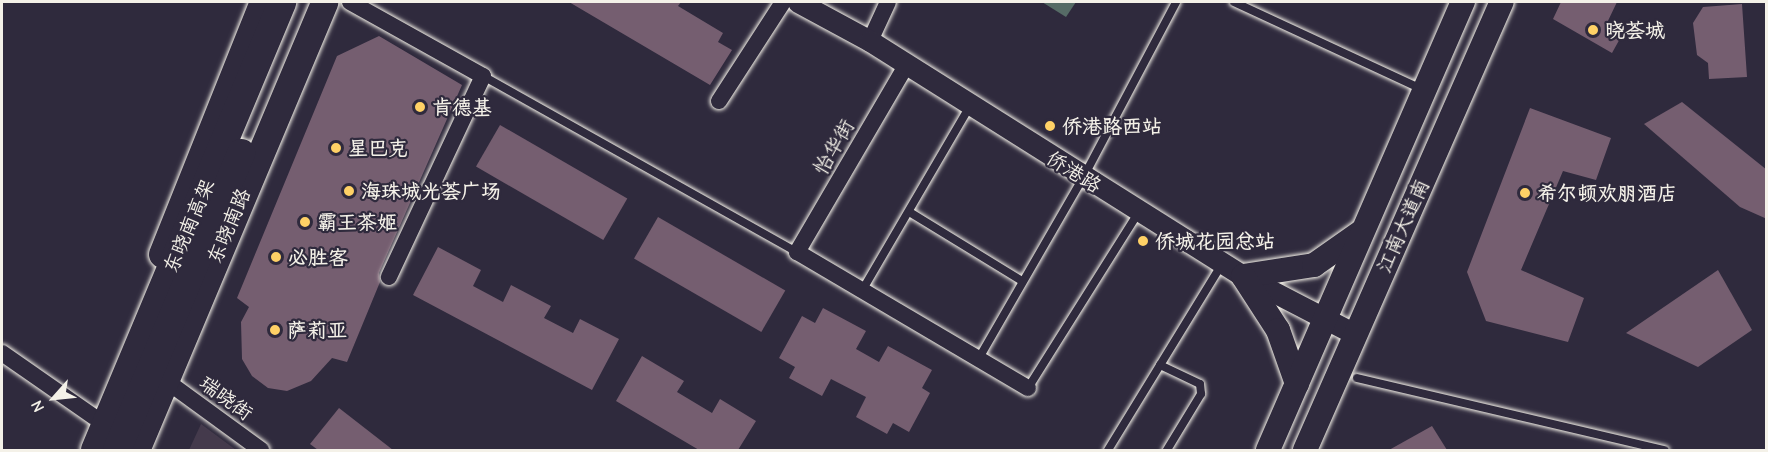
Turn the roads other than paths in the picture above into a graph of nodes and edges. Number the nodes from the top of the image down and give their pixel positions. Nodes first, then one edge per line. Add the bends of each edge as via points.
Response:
1 (263, 2) edge
2 (282, 2) edge
3 (301, 2) edge
4 (324, 2) edge
5 (350, 2) edge
6 (783, 2) edge
7 (798, 2) edge
8 (888, 2) edge
9 (1176, 2) edge
10 (1234, 2) edge
11 (1463, 2) edge
12 (1502, 2) edge
13 (870, 41) junction
14 (907, 64) junction
15 (483, 76) junction
16 (1425, 91) junction
17 (718, 101) dead end
18 (970, 106) junction
19 (1083, 178) junction
20 (1139, 212) junction
21 (911, 213) junction
22 (1365, 228) junction
23 (797, 252) junction
24 (1222, 263) junction
25 (1243, 276) junction
26 (389, 277) dead end
27 (1022, 281) junction
28 (863, 289) junction
29 (1326, 319) junction
30 (1355, 334) junction
31 (2, 353) edge
32 (979, 358) junction
33 (1160, 365) junction
34 (1357, 378) dead end
35 (165, 380) junction
36 (1297, 384) junction
37 (1028, 388) joint
38 (94, 417) junction
39 (80, 450) edge
40 (95, 450) edge
41 (117, 450) edge
42 (136, 450) edge
43 (261, 450) edge
44 (1108, 450) edge
45 (1167, 450) edge
46 (1268, 450) edge
47 (1305, 450) edge
48 (1665, 450) edge

1 - 38 main road
2 - 40 highway, 东晓南高架
3 - 41 highway, 东晓南高架
4 - 35 main road, 东晓南路
5 - 15 street
6 - 17 street
7 - 13 street, 侨港路
8 - 13 street
9 - 19 lane
10 - 16 lane
11 - 16 main road, 江南大道南
12 - 30 main road, 江南大道南
13 - 14 street, 侨港路
14 - 18 street, 侨港路
14 - 23 street, 怡华街
15 - 23 lane
15 - 26 street
16 - 22 main road, 江南大道南
18 - 19 street, 侨港路
18 - 21 lane
19 - 20 street, 侨港路
19 - 27 lane
20 - 24 street, 侨港路
20 - 37 lane
21 - 27 lane
21 - 28 lane
22 - 25 main road via 1314,265
22 - 29 main road, 江南大道南
23 - 28 street
24 - 25 street, 侨港路
24 - 33 lane
25 - 29 street, 侨港路
25 - 36 main road via 1278,330
27 - 32 lane
28 - 32 street
29 - 30 street, 侨港路
29 - 36 main road, 江南大道南
30 - 47 main road, 江南大道南
31 - 38 street
32 - 37 street
33 - 44 lane
33 - 45 lane via 1200,384 1201,394
34 - 48 lane
35 - 42 main road, 东晓南路
35 - 43 street, 瑞晓街
36 - 46 main road, 江南大道南
38 - 39 main road

